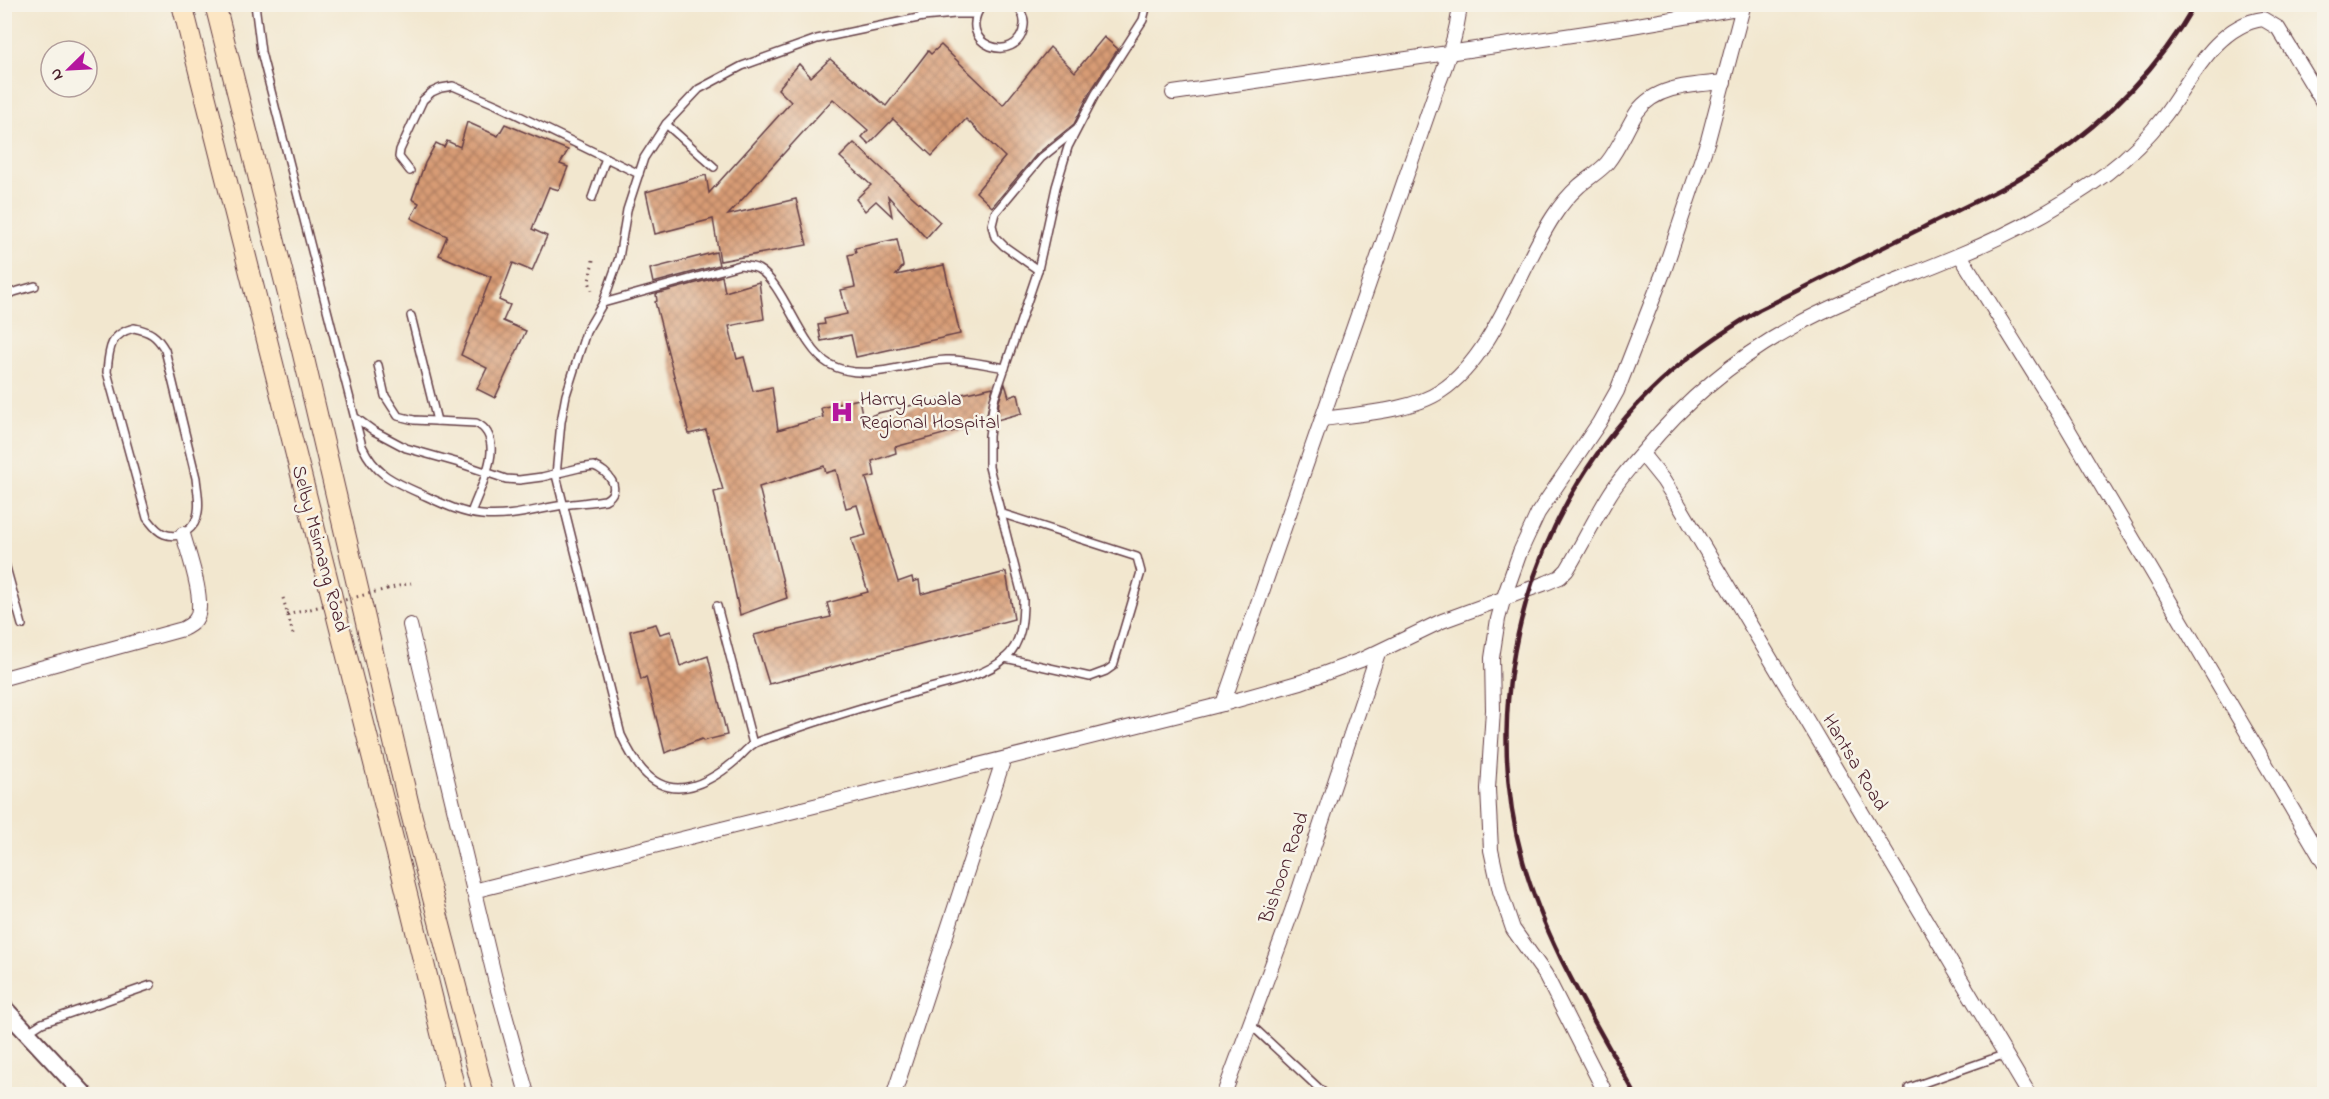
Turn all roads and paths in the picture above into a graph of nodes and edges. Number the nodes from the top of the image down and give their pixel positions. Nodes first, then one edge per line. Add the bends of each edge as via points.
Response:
1 (182, 4) edge
2 (215, 4) edge
3 (255, 4) edge
4 (919, 4) edge
5 (983, 4) edge
6 (1014, 4) edge
7 (1147, 4) edge
8 (1460, 4) edge
9 (1747, 6) edge
10 (976, 14) junction
11 (923, 17) junction
12 (1451, 53) junction
13 (1724, 82) junction
14 (1173, 93) dead end
15 (2325, 104) edge
16 (666, 124) junction
17 (1079, 127) junction
18 (606, 158) junction
19 (714, 167) dead end
20 (410, 171) dead end
21 (639, 174) junction
22 (592, 198) dead end
23 (1960, 255) junction
24 (593, 260) dead end
25 (1038, 270) junction
26 (35, 286) dead end
27 (4, 295) edge
28 (603, 303) junction
29 (599, 310) junction
30 (411, 316) dead end
31 (378, 365) dead end
32 (1005, 368) junction
33 (356, 418) junction
34 (1323, 419) junction
35 (437, 421) junction
36 (1642, 454) junction
37 (485, 473) junction
38 (556, 475) junction
39 (564, 505) junction
40 (471, 513) junction
41 (1000, 513) junction
42 (183, 534) junction
43 (4, 560) edge
44 (411, 583) dead end
45 (1504, 597) junction
46 (283, 598) dead end
47 (717, 606) dead end
48 (287, 615) junction
49 (22, 625) dead end
50 (410, 626) dead end
51 (293, 634) dead end
52 (1378, 653) junction
53 (1005, 658) junction
54 (4, 678) edge
55 (1223, 704) junction
56 (753, 744) junction
57 (1003, 760) junction
58 (2325, 863) edge
59 (473, 891) junction
60 (151, 985) dead end
61 (4, 1008) edge
62 (1250, 1024) junction
63 (26, 1033) junction
64 (2006, 1054) junction
65 (1909, 1088) dead end
66 (84, 1095) edge
67 (456, 1095) edge
68 (484, 1095) edge
69 (527, 1095) edge
70 (894, 1095) edge
71 (1224, 1095) edge
72 (1324, 1095) edge
73 (1606, 1095) edge
74 (2029, 1095) edge

1 - 67 main road, Selby Msimang Road
2 - 68 main road, Selby Msimang Road via 302,350 409,806
3 - 33 lane via 261,52
4 - 11 lane
5 - 10 lane
6 - 10 lane via 1024,20 1023,33 1014,44 1002,48 990,47 979,39 974,27
7 - 17 lane via 1143,20
8 - 12 street
9 - 12 street
9 - 13 street
10 - 11 lane
11 - 16 lane via 817,39 742,66 699,89
12 - 14 street
12 - 34 street
13 - 34 street via 1672,90 1647,100 1605,165 1566,199 1552,218 1501,316 1456,380 1422,401
13 - 45 street via 1665,268 1617,391 1538,513
15 - 23 street via 2278,28 2264,19 2244,23 2218,44 2164,117 2128,156 2055,207
16 - 19 lane
16 - 21 lane via 644,158
17 - 25 lane via 1068,147 1056,187
17 - 25 lane via 1041,158 995,213 995,237
18 - 20 lane via 453,86 432,92 423,100 400,150 399,157
18 - 21 lane
18 - 22 lane
21 - 28 lane via 627,210 619,258
23 - 36 street via 1830,308 1746,355 1689,401
23 - 58 street via 2064,422
24 - 29 path via 589,282
25 - 32 lane
26 - 27 lane
28 - 29 lane
28 - 32 lane via 740,265 758,268 770,280 810,344 827,363 843,370 865,373 947,360
29 - 38 lane via 586,332 566,395
30 - 35 lane
31 - 35 lane via 388,404 398,416
32 - 41 lane via 994,400 989,436 989,467
33 - 37 lane via 406,448
33 - 40 lane via 362,446 375,468 404,486
34 - 55 street
35 - 37 lane via 483,426 492,442
36 - 45 street via 1610,494 1567,570 1546,583
36 - 64 street, Hantsa Road via 1679,505
37 - 38 lane via 506,480
37 - 40 lane
38 - 39 lane
38 - 39 lane via 594,466 611,477 613,483 612,494 605,500
39 - 40 lane via 519,514
39 - 56 lane via 621,735 632,758 645,774 676,788 714,777
41 - 53 lane via 1023,599 1023,621 1016,645
41 - 53 lane via 1137,557 1140,572 1113,666 1106,671 1090,677
42 - 42 lane via 198,514 196,478 165,350 158,337 134,328 112,340 107,372 147,518 163,534
42 - 54 street via 198,594 198,617 192,625
43 - 49 lane
44 - 48 path, bridge
45 - 52 street via 1434,624
45 - 73 street via 1492,658 1488,789 1491,850 1513,929 1545,974
46 - 48 path
47 - 56 lane
48 - 51 path
50 - 59 street
52 - 55 street via 1301,682
52 - 62 street, Bishoon Road
53 - 56 lane via 975,674 822,719
55 - 57 street
57 - 59 street
57 - 70 street
59 - 69 street
60 - 63 lane via 42,1023
61 - 63 street
62 - 71 street, Bishoon Road
62 - 72 lane
63 - 66 street
64 - 65 lane
64 - 74 street, Hantsa Road

